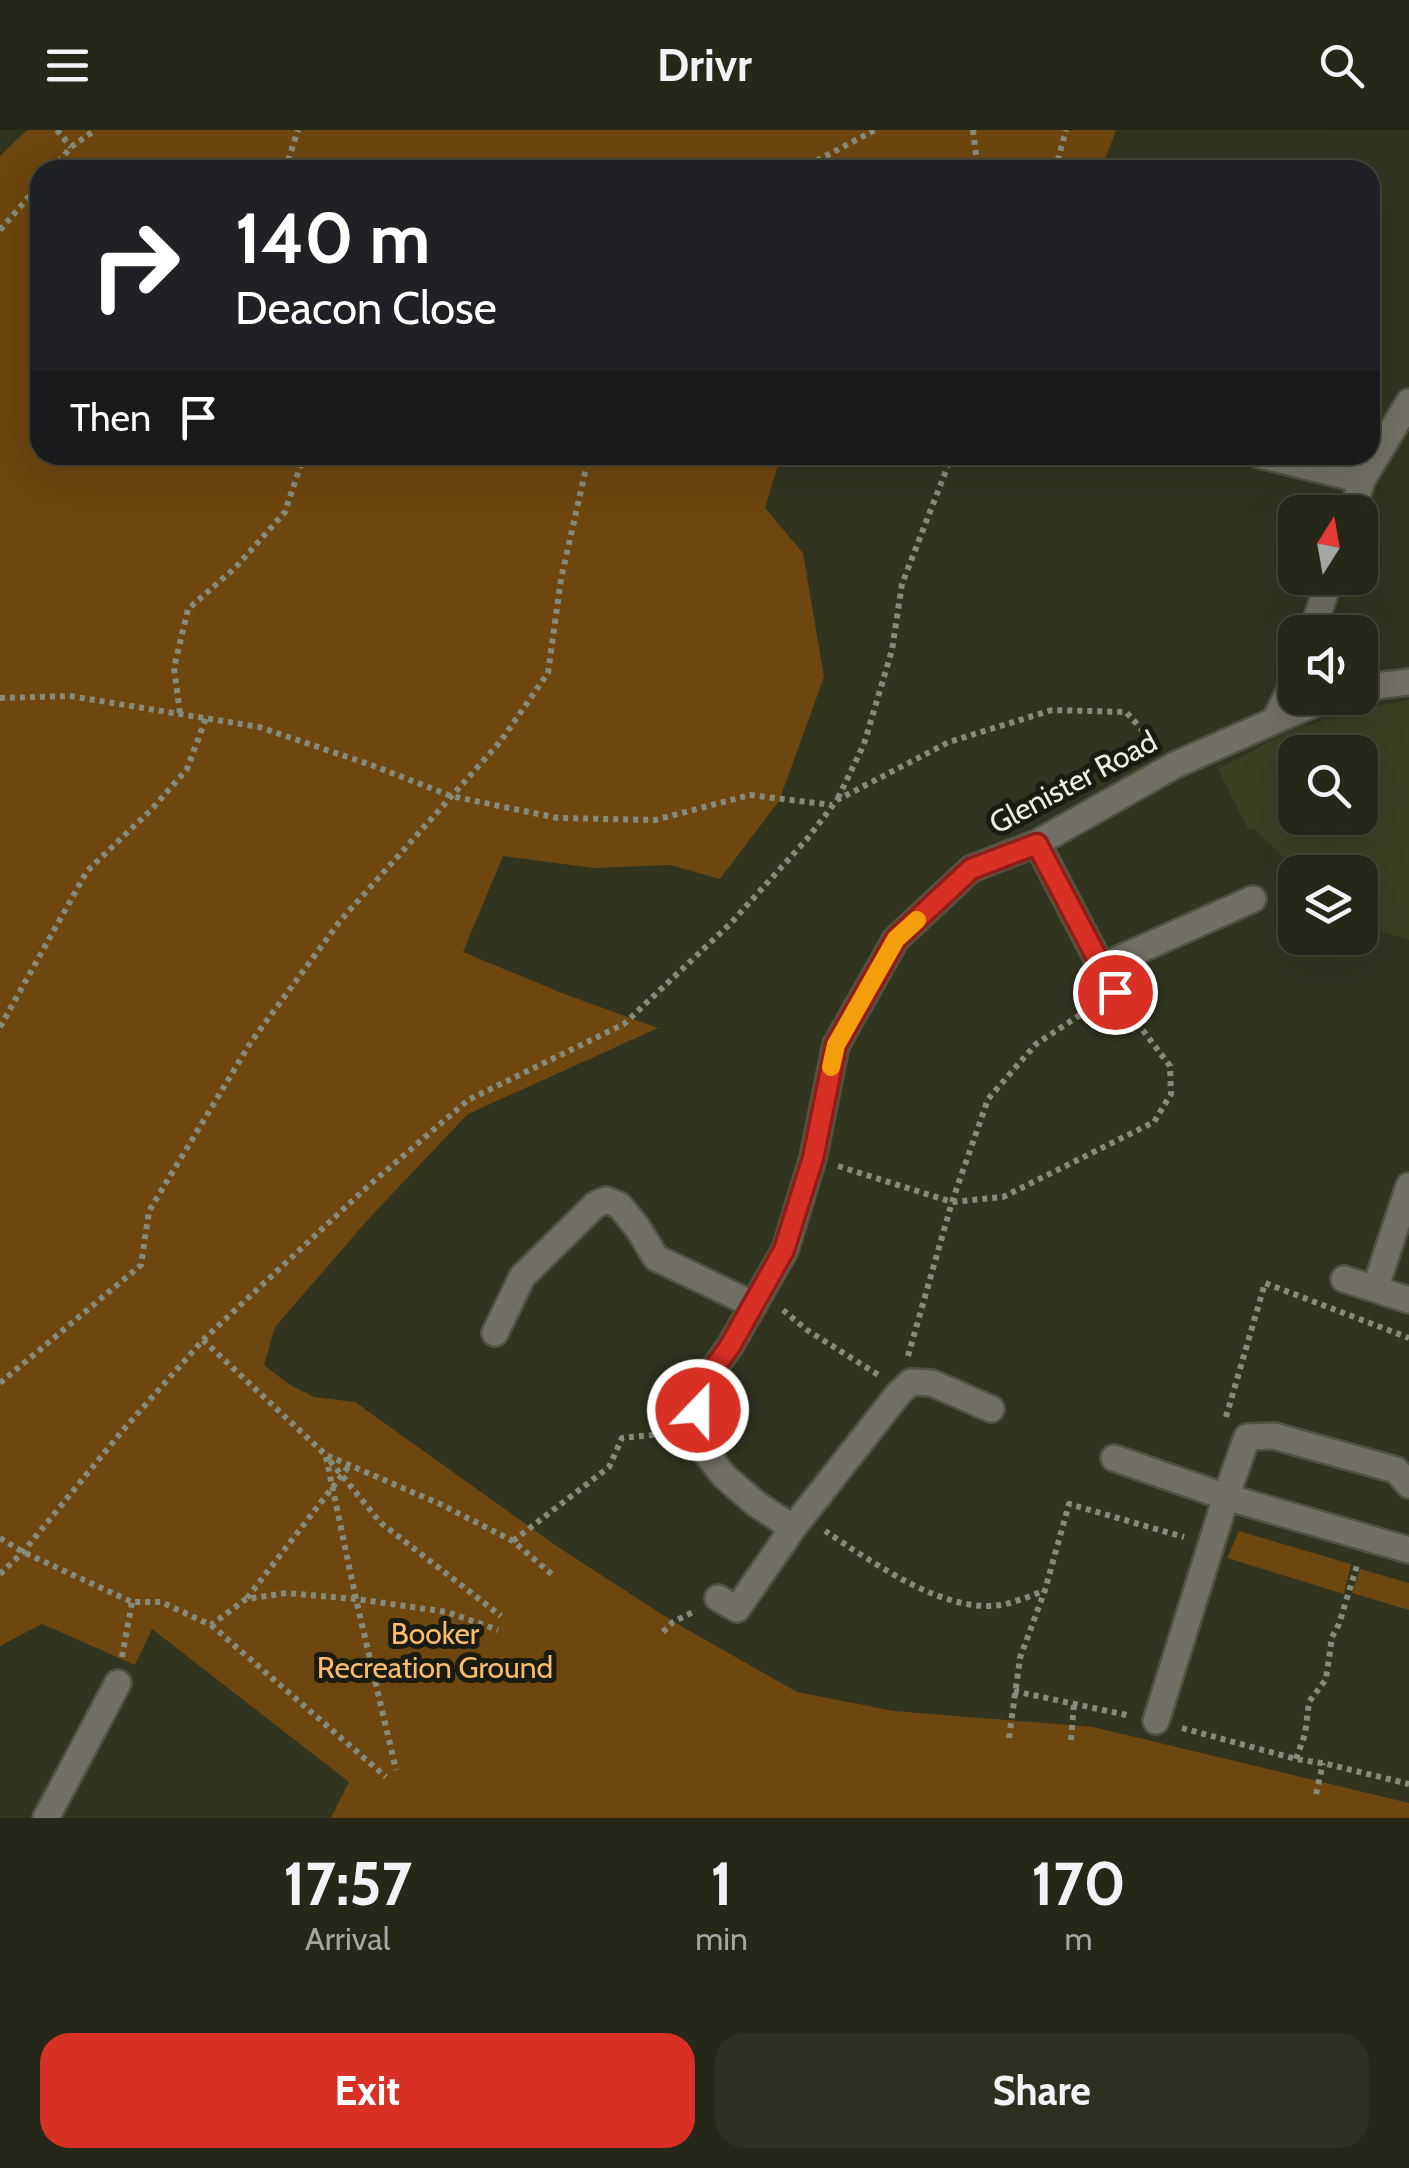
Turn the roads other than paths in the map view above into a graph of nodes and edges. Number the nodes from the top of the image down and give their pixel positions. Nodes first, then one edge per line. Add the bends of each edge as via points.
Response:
1 (1409, 402) edge
2 (1380, 450) edge
3 (1301, 465) edge
4 (1371, 465) edge
5 (1362, 480) junction
6 (1357, 495) edge
7 (1409, 682) edge
8 (1378, 686) edge
9 (1278, 713) edge
10 (1288, 715) edge
11 (1274, 721) junction
12 (1037, 844) junction
13 (1253, 899) dead end
14 (1102, 967) junction
15 (1115, 992) road end
16 (1409, 1186) edge
17 (1344, 1279) dead end
18 (1375, 1289) junction
19 (758, 1298) junction
20 (1409, 1300) edge
21 (496, 1333) dead end
22 (991, 1409) dead end
23 (1114, 1458) dead end
24 (1409, 1486) edge
25 (1226, 1497) junction
26 (798, 1522) junction
27 (1409, 1540) edge
28 (1409, 1550) edge
29 (718, 1598) road end
30 (118, 1683) road end
31 (1156, 1721) road end
32 (46, 1818) edge

1 - 2 street
3 - 5 street
4 - 5 street
5 - 6 street
7 - 8 street
9 - 11 street
10 - 11 street, Glenister Road
11 - 12 street, Glenister Road via 1175,765
12 - 14 street
12 - 19 street, Glenister Road via 971,869 896,939 836,1045 813,1158 784,1250
13 - 14 street
14 - 15 street
16 - 18 street
17 - 18 street
18 - 20 street
19 - 21 street via 656,1258 619,1205 606,1200 522,1277
19 - 26 street, Glenister Road via 698,1390 697,1430 724,1476 755,1503
22 - 26 street via 932,1383 907,1386
23 - 25 street
24 - 25 street via 1396,1470 1274,1436 1248,1436
25 - 28 street
25 - 31 street
26 - 29 street via 738,1610
27 - 28 street
30 - 32 street

